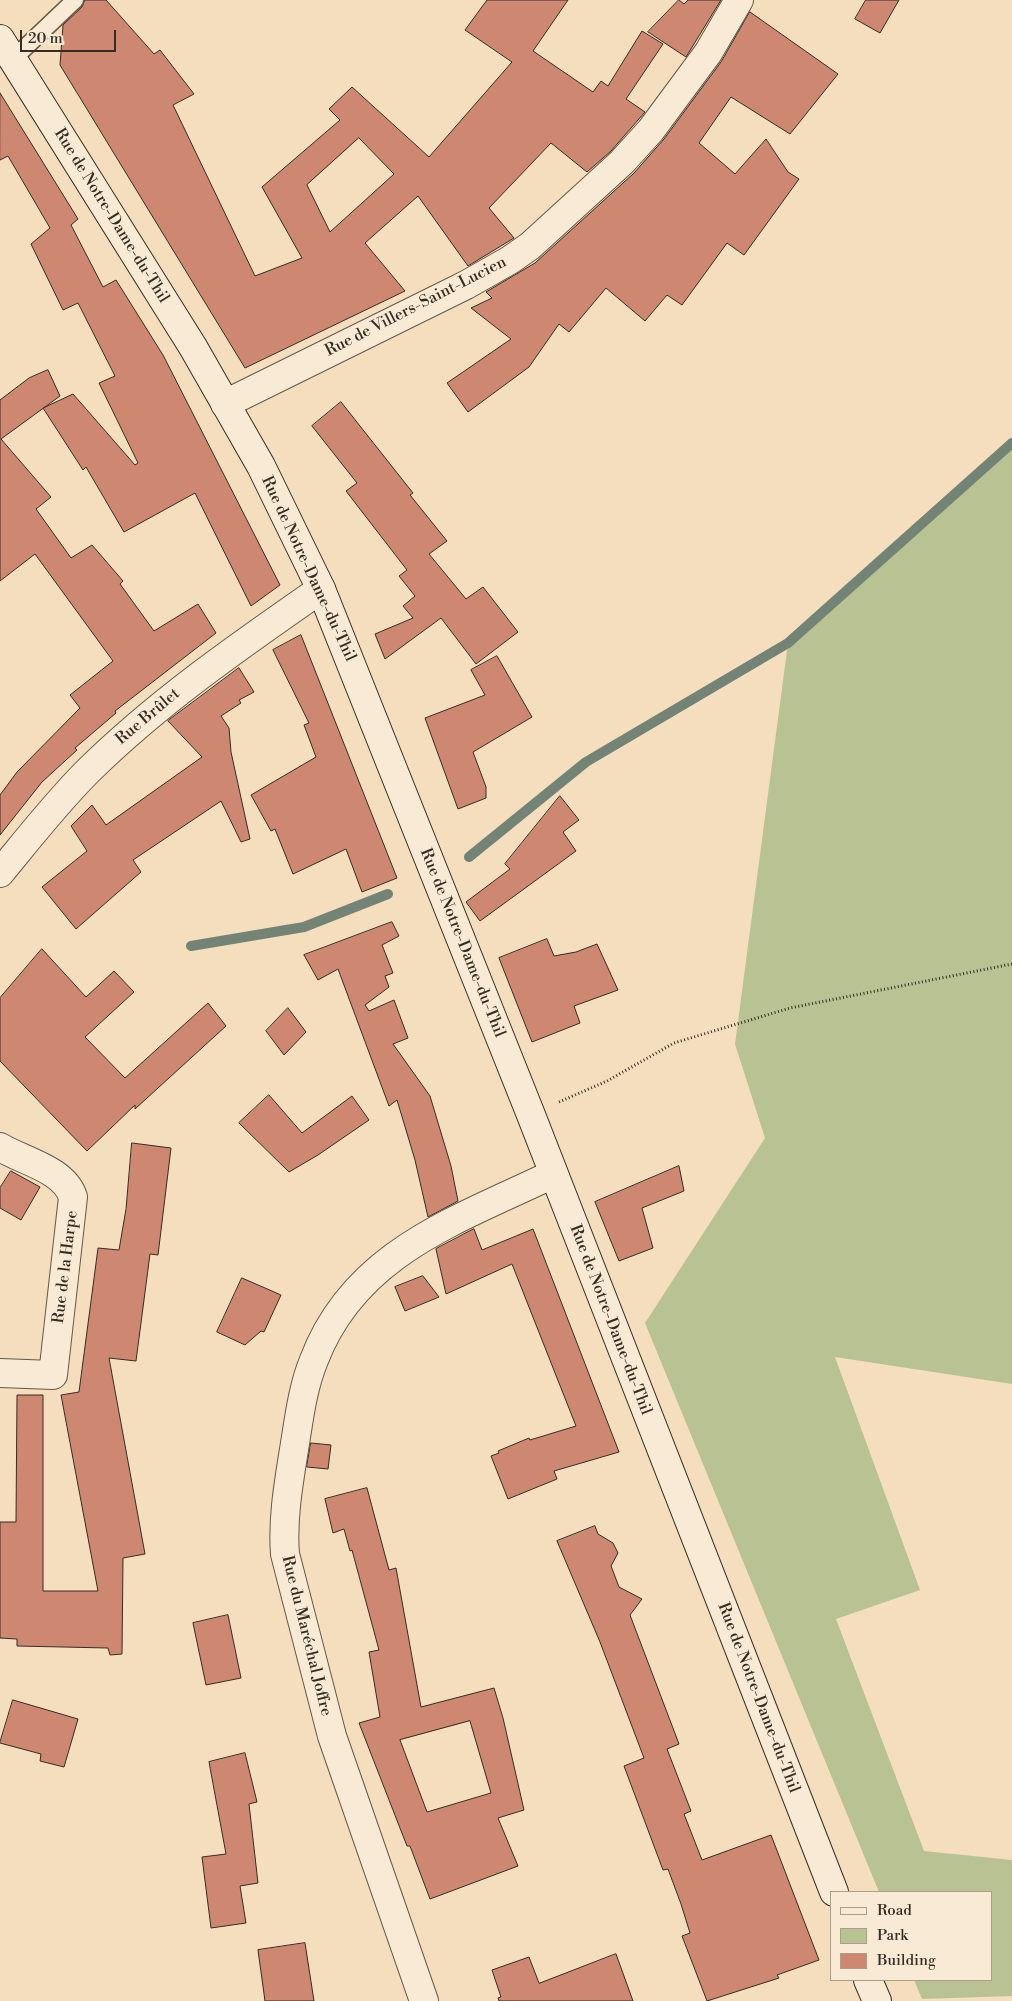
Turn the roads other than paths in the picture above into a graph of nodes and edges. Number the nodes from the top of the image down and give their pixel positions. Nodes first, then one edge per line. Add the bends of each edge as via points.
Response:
1 (75, 0) edge
2 (739, 0) edge
3 (6, 49) edge
4 (225, 404) junction
5 (321, 589) junction
6 (0, 873) edge
7 (0, 1148) edge
8 (553, 1174) junction
9 (0, 1373) edge
10 (834, 1891) edge
11 (868, 1981) edge
12 (424, 2001) edge
13 (877, 2001) edge

1 - 3 lane
2 - 4 street, Rue de Villers-Saint-Lucien via 708,53 651,130 622,162 530,246 466,285
3 - 4 street, Rue de Notre-Dame-du-Thil via 172,313
4 - 5 street, Rue de Notre-Dame-du-Thil
5 - 6 street, Rue Brûlet via 189,683 132,731 63,797
5 - 8 street, Rue de Notre-Dame-du-Thil
7 - 9 street, Rue de la Harpe via 56,1174 70,1189 73,1209 53,1374
8 - 10 street, Rue de Notre-Dame-du-Thil
8 - 12 street, Rue du Maréchal Joffre via 420,1239 364,1282 337,1315 313,1361 302,1402 287,1493 285,1554 325,1713
11 - 13 street

